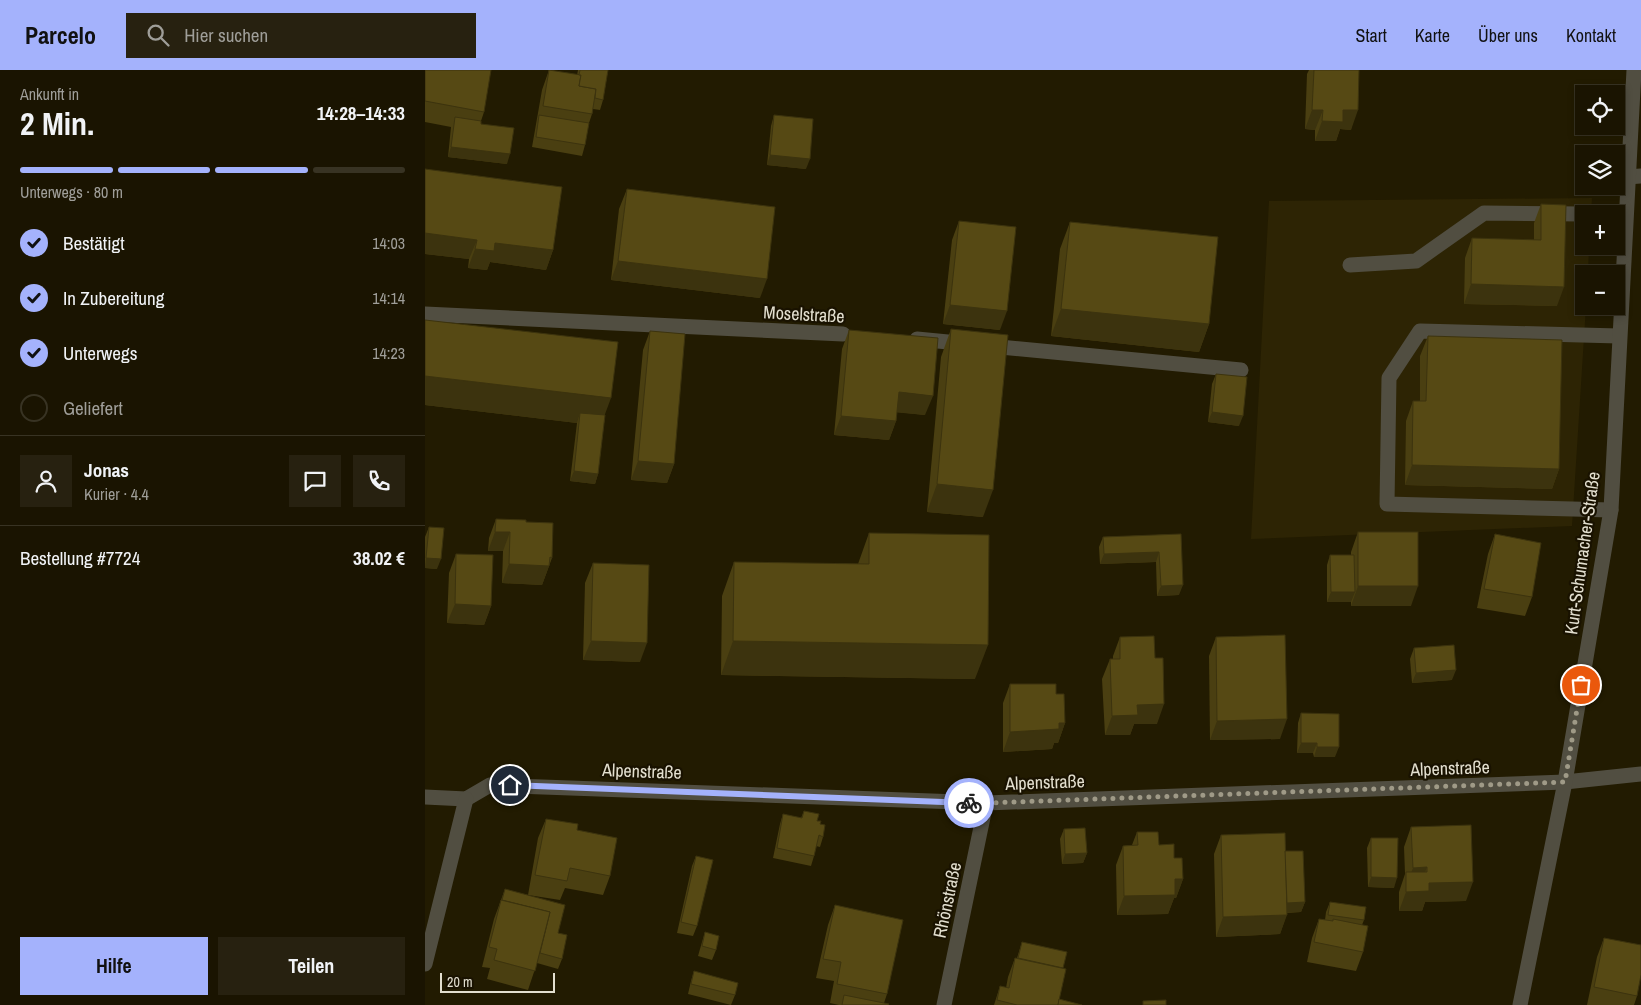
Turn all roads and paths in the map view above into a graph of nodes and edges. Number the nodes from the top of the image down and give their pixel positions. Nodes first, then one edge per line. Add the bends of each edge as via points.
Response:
1 (1634, 70) edge
2 (1634, 176) edge
3 (1624, 205) edge
4 (1575, 214) edge
5 (1620, 255) edge
6 (1350, 265) dead end
7 (425, 314) edge
8 (848, 335) edge
9 (1619, 336) junction
10 (900, 338) edge
11 (1241, 370) dead end
12 (1611, 510) junction
13 (1641, 774) edge
14 (1565, 782) junction
15 (425, 797) edge
16 (466, 799) junction
17 (986, 803) junction
18 (425, 964) edge
19 (944, 1005) edge
20 (1520, 1005) edge

1 - 2 street, Kurt-Schumacher-Straße
2 - 3 street, Kurt-Schumacher-Straße
4 - 6 street via 1484,213 1416,262
5 - 9 street, Kurt-Schumacher-Straße
7 - 8 street, Moselstraße
9 - 12 street, Kurt-Schumacher-Straße
9 - 12 street via 1420,332 1389,378 1387,504
10 - 11 street
12 - 14 street, Kurt-Schumacher-Straße
13 - 14 street, Alpenstraße
14 - 17 street, Alpenstraße
14 - 20 street, Kurt-Schumacher-Straße
15 - 16 street
16 - 17 street, Alpenstraße via 490,784
16 - 18 street
17 - 19 street, Rhönstraße

